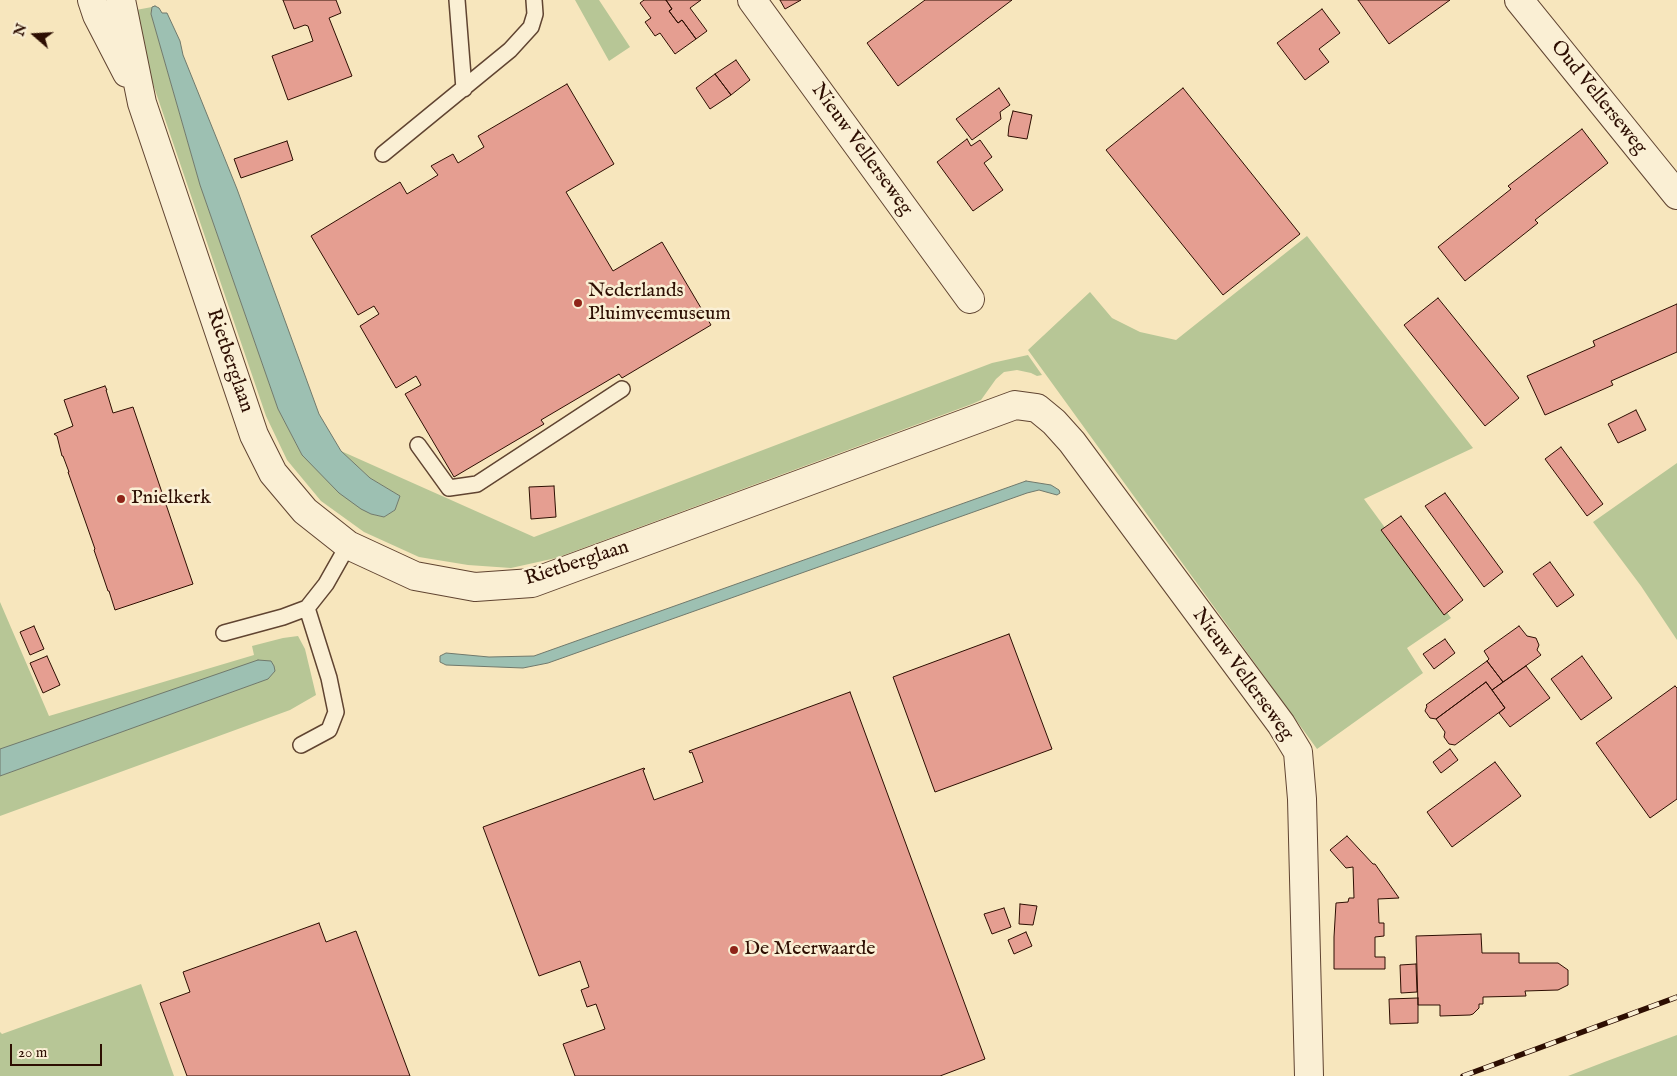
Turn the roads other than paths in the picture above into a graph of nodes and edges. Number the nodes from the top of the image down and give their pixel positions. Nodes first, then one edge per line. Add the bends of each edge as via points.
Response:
1 (92, 0) edge
2 (120, 0) edge
3 (457, 0) edge
4 (534, 0) edge
5 (752, 0) edge
6 (1520, 0) edge
7 (464, 89) junction
8 (142, 103) junction
9 (383, 154) dead end
10 (1677, 195) edge
11 (970, 299) dead end
12 (622, 389) dead end
13 (1015, 405) joint
14 (418, 446) dead end
15 (348, 544) junction
16 (307, 608) junction
17 (224, 633) dead end
18 (301, 745) dead end
19 (1309, 1076) edge

1 - 8 street, Rietberglaan
2 - 8 street, Rietberglaan
3 - 7 lane
4 - 7 lane via 535,14 531,27 510,50
5 - 11 street, Nieuw Vellerseweg
6 - 10 street, Oud Vellerseweg
7 - 9 lane
8 - 15 street, Rietberglaan via 254,435 273,473 305,511
12 - 14 lane via 477,484 449,488
13 - 15 street, Rietberglaan via 532,583 475,587 415,576
13 - 19 street, Nieuw Vellerseweg via 1037,408 1072,442 1298,752
15 - 16 lane via 326,584
16 - 17 lane
16 - 18 lane via 336,712 329,730

